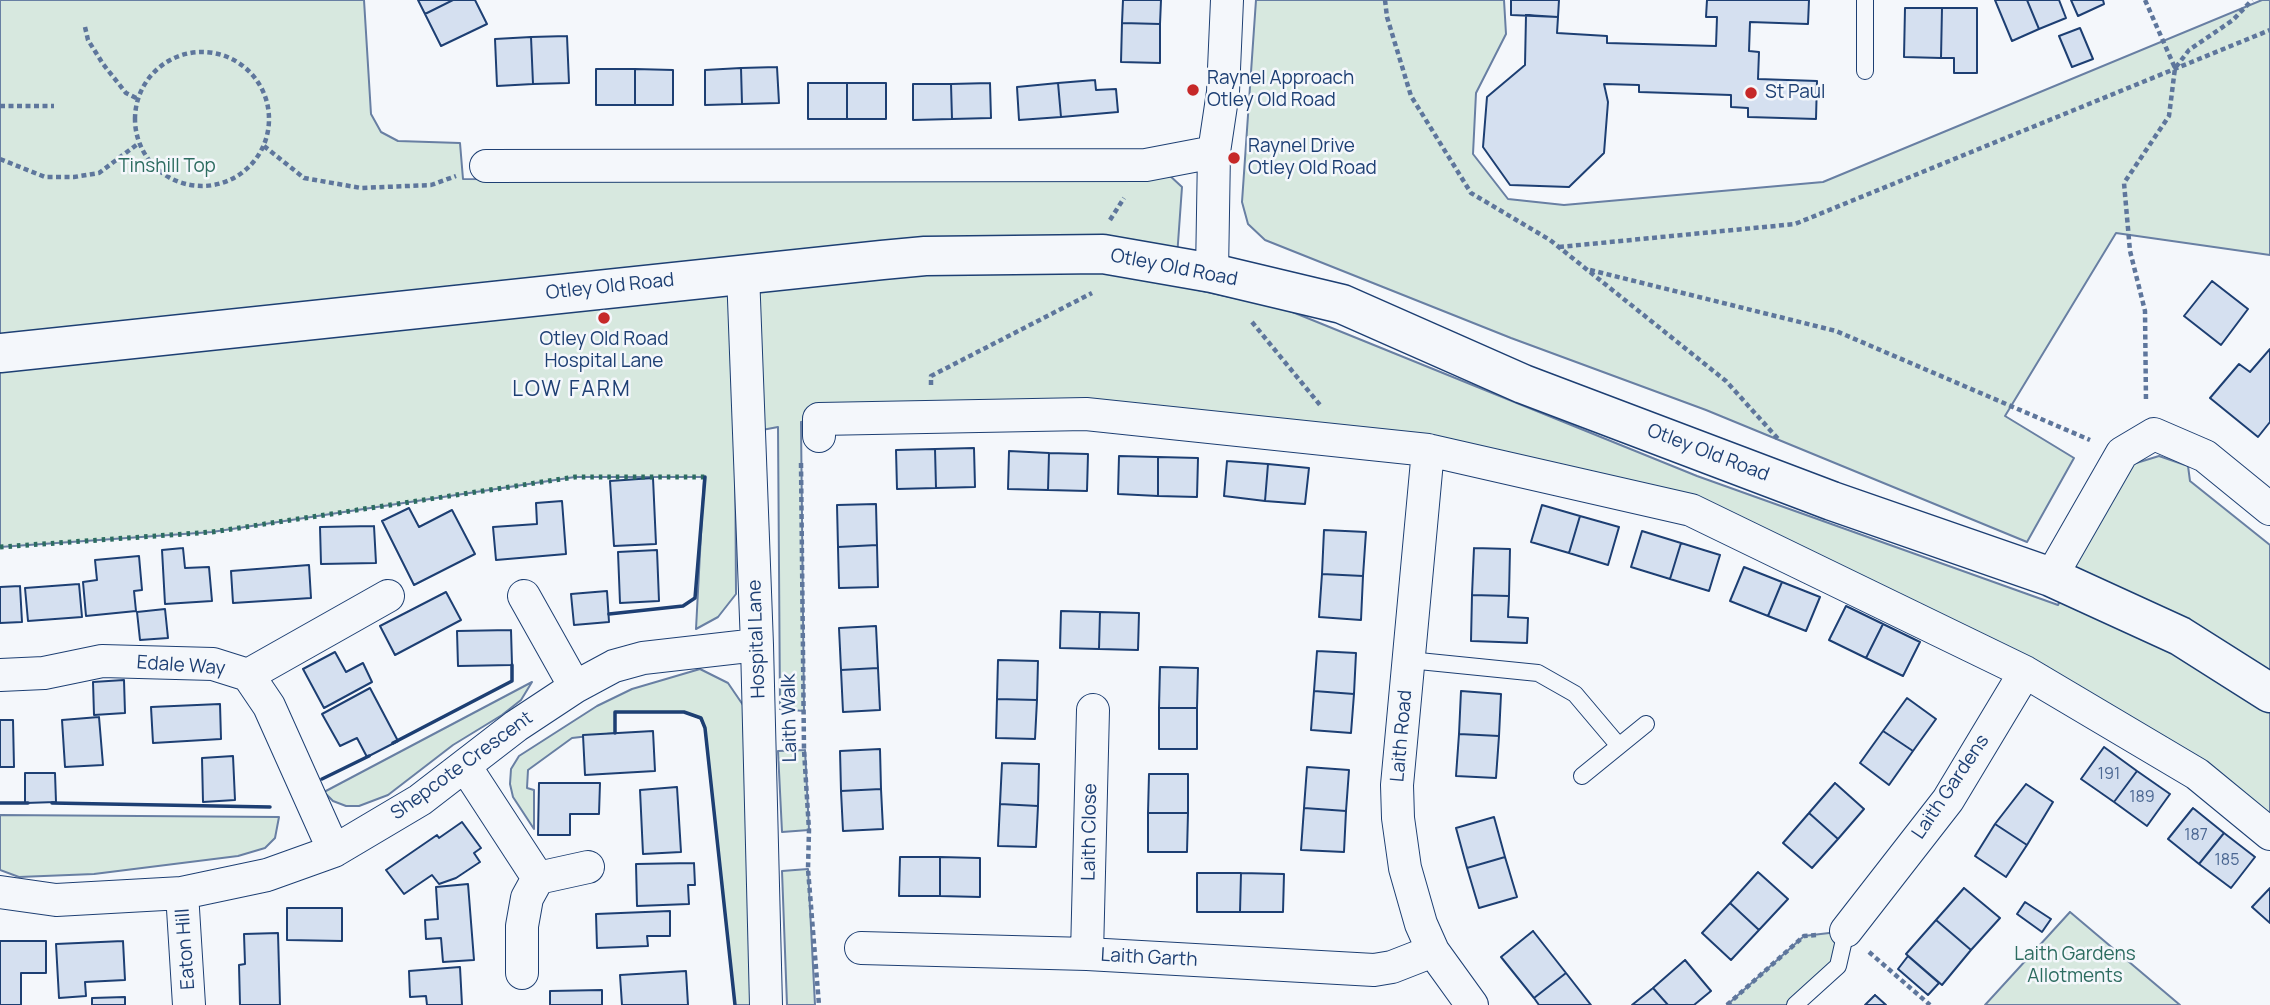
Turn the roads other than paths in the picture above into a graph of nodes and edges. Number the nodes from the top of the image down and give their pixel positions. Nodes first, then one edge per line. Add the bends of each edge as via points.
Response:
1 (1227, 0) edge
2 (1865, 0) edge
3 (1865, 71) dead end
4 (1214, 152) junction
5 (486, 166) road end
6 (743, 273) junction
7 (1212, 273) junction
8 (0, 353) edge
9 (819, 436) road end
10 (1429, 450) junction
11 (2270, 509) edge
12 (2051, 577) junction
13 (388, 596) dead end
14 (524, 596) dead end
15 (757, 645) junction
16 (1409, 660) junction
17 (2025, 672) junction
18 (0, 675) edge
19 (248, 675) junction
20 (575, 687) junction
21 (2270, 693) edge
22 (1093, 710) dead end
23 (1646, 724) dead end
24 (1619, 746) junction
25 (465, 766) junction
26 (1582, 776) dead end
27 (2270, 834) edge
28 (334, 851) junction
29 (588, 867) dead end
30 (538, 878) junction
31 (0, 892) edge
32 (182, 893) junction
33 (1846, 931) joint
34 (861, 948) dead end
35 (1433, 951) junction
36 (1087, 954) junction
37 (522, 974) dead end
38 (189, 1005) edge
39 (766, 1005) edge
40 (1472, 1005) edge
41 (1795, 1005) edge

1 - 4 street via 1223,92
2 - 3 lane
4 - 5 street via 1146,165
4 - 7 street
6 - 7 street, Otley Old Road via 925,256 1103,254
6 - 8 street, Otley Old Road
6 - 15 street, Hospital Lane
7 - 12 street, Otley Old Road via 1342,304 1523,384
9 - 10 street via 818,419 1086,414
10 - 16 street, Laith Road
10 - 17 street via 1691,510
11 - 12 street via 2205,456 2154,434 2130,449
12 - 21 street, Otley Old Road via 2180,636
13 - 19 street
14 - 20 street
15 - 20 street, Shepcote Crescent via 643,658 614,666
15 - 39 street, Hospital Lane
16 - 24 lane via 1538,673 1575,694
16 - 35 street, Laith Road via 1398,818 1405,868
17 - 27 street via 2197,774
17 - 33 street, Laith Gardens via 1948,800
18 - 19 street, Edale Way via 44,673 102,661 213,664
19 - 28 street, Edale Way via 269,706
20 - 25 street, Shepcote Crescent
22 - 36 street, Laith Close
23 - 24 lane
24 - 26 lane
25 - 28 street, Shepcote Crescent via 420,800
25 - 30 street
28 - 32 street, Shepcote Crescent via 267,875
29 - 30 street
30 - 37 street via 527,898 522,926
31 - 32 street, Shepcote Crescent via 56,900
32 - 38 street, Eaton Hill
33 - 41 lane via 1838,965
34 - 36 street, Laith Garth
35 - 36 street, Laith Garth via 1374,970
35 - 40 street, Laith Road

